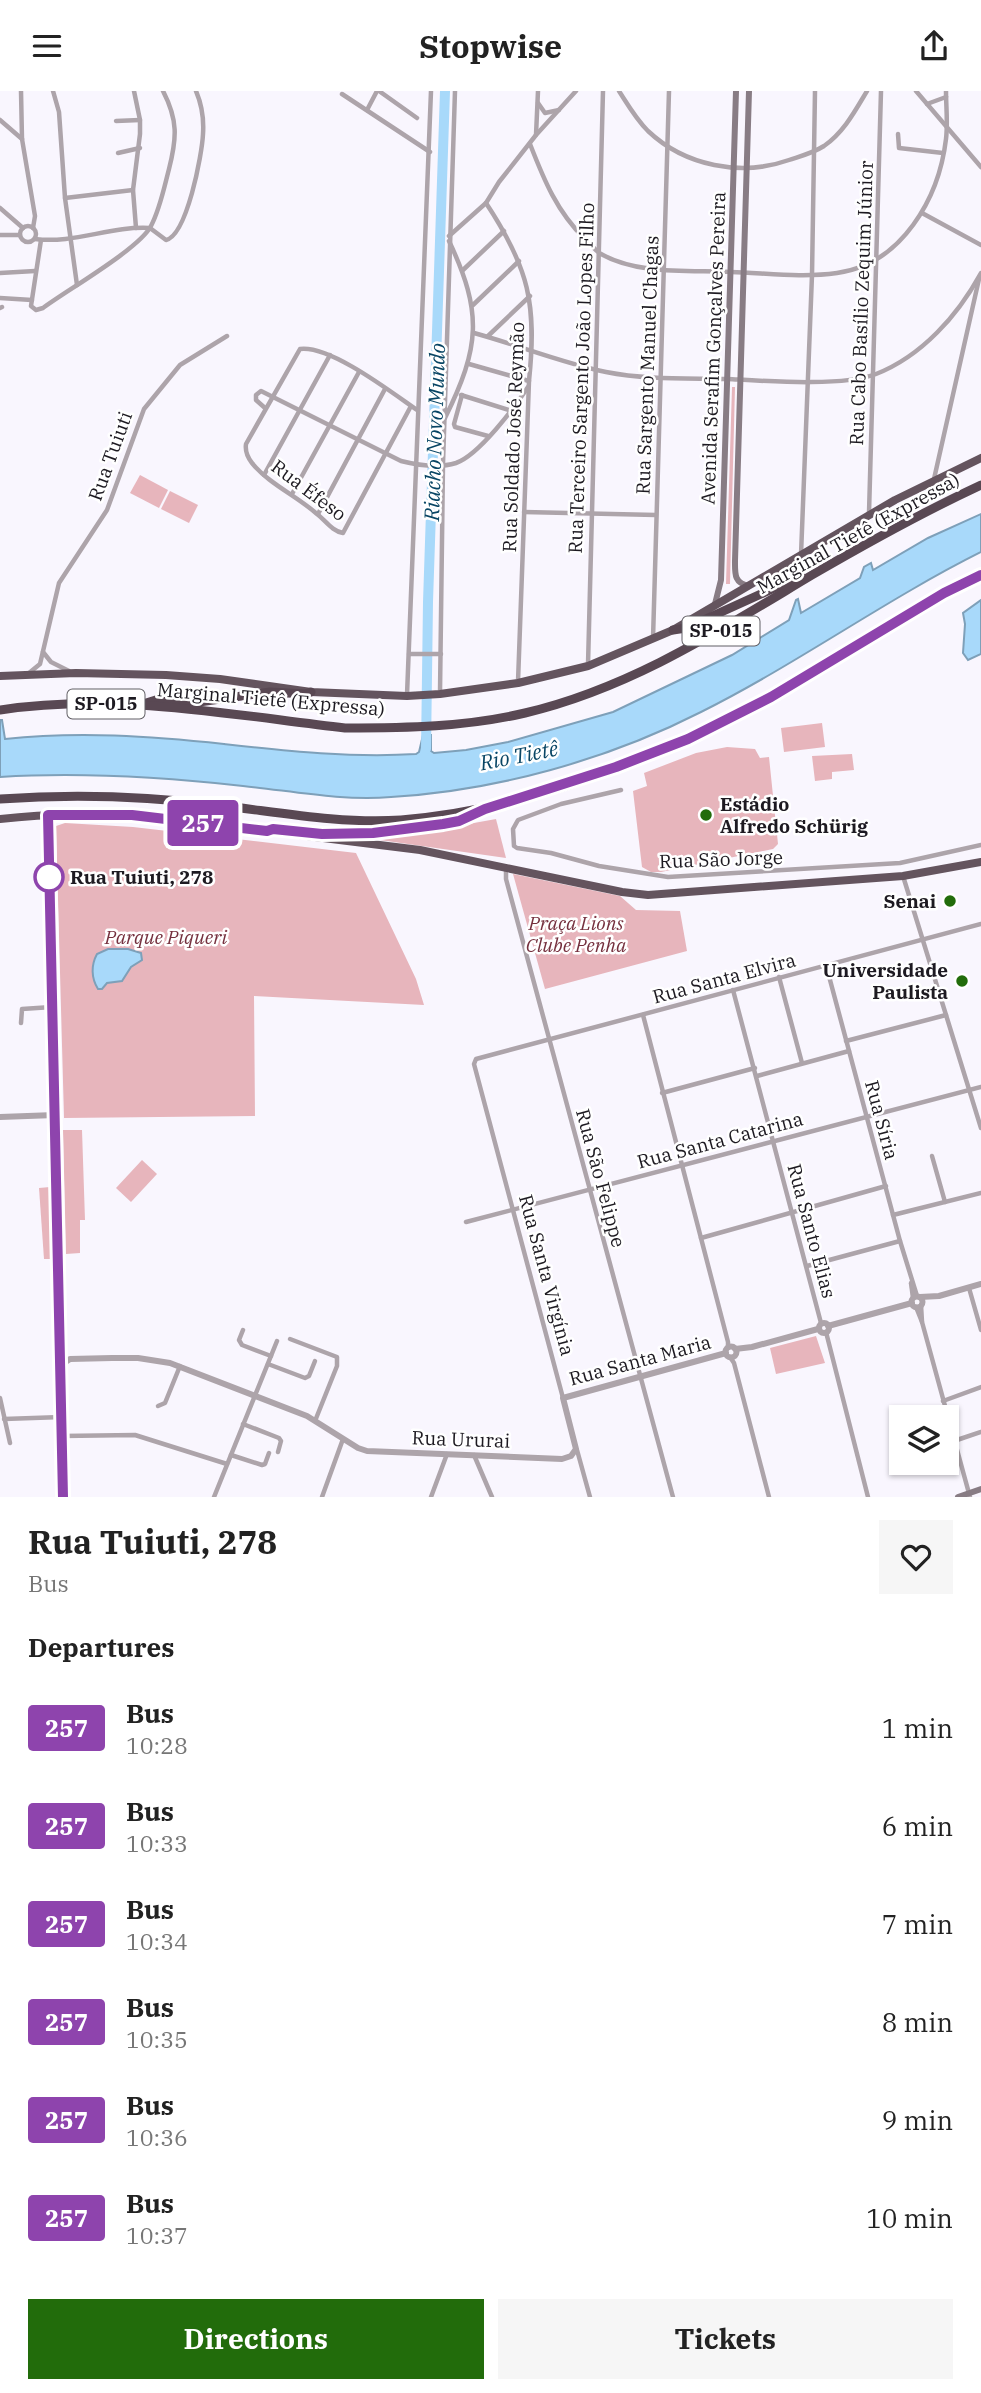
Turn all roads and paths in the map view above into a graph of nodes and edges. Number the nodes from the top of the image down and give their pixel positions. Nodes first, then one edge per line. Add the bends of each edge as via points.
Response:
1 (21, 91) edge
2 (53, 91) edge
3 (134, 91) edge
4 (163, 91) edge
5 (196, 91) edge
6 (378, 91) edge
7 (455, 91) edge
8 (538, 91) edge
9 (576, 91) edge
10 (620, 91) edge
11 (669, 91) edge
12 (736, 91) edge
13 (749, 91) edge
14 (815, 91) edge
15 (881, 91) edge
16 (916, 91) edge
17 (430, 92) edge
18 (610, 92) edge
19 (866, 92) edge
20 (603, 93) edge
21 (342, 94) dead end
22 (946, 94) edge
23 (881, 99) junction
24 (537, 103) junction
25 (927, 104) junction
26 (367, 110) junction
27 (559, 110) junction
28 (417, 118) dead end
29 (0, 120) edge
30 (140, 120) junction
31 (116, 121) dead end
32 (946, 127) junction
33 (898, 134) dead end
34 (536, 135) junction
35 (22, 139) junction
36 (530, 144) junction
37 (667, 146) junction
38 (140, 148) junction
39 (430, 152) junction
40 (813, 152) junction
41 (118, 153) dead end
42 (943, 153) junction
43 (981, 167) edge
44 (734, 168) junction
45 (747, 168) junction
46 (134, 190) junction
47 (65, 198) junction
48 (486, 203) junction
49 (0, 208) edge
50 (922, 213) junction
51 (23, 228) junction
52 (33, 228) junction
53 (136, 228) junction
54 (150, 229) junction
55 (504, 231) junction
56 (0, 235) edge
57 (20, 235) junction
58 (70, 238) junction
59 (449, 238) junction
60 (38, 239) junction
61 (981, 245) edge
62 (599, 253) junction
63 (877, 259) junction
64 (519, 261) junction
65 (463, 270) junction
66 (665, 270) junction
67 (35, 271) junction
68 (731, 272) junction
69 (744, 272) junction
70 (981, 272) edge
71 (0, 273) edge
72 (812, 275) junction
73 (77, 285) junction
74 (530, 296) junction
75 (0, 298) edge
76 (32, 303) junction
77 (472, 305) junction
78 (474, 333) junction
79 (227, 336) dead end
80 (487, 337) junction
81 (533, 349) junction
82 (330, 355) junction
83 (469, 364) junction
84 (595, 369) junction
85 (359, 372) junction
86 (873, 375) junction
87 (661, 377) junction
88 (727, 379) junction
89 (740, 380) junction
90 (808, 381) junction
91 (529, 384) junction
92 (385, 389) junction
93 (460, 394) junction
94 (274, 395) junction
95 (411, 406) junction
96 (265, 408) junction
97 (301, 409) junction
98 (417, 410) junction
99 (512, 411) junction
100 (444, 420) junction
101 (331, 426) junction
102 (489, 436) junction
103 (358, 440) junction
104 (386, 455) junction
105 (981, 458) edge
106 (415, 464) junction
107 (440, 464) junction
108 (264, 475) junction
109 (933, 480) junction
110 (981, 485) edge
111 (292, 494) junction
112 (524, 512) junction
113 (590, 513) junction
114 (318, 514) junction
115 (656, 515) junction
116 (869, 515) junction
117 (801, 555) junction
118 (981, 575) edge
119 (811, 576) junction
120 (749, 586) junction
121 (715, 604) junction
122 (673, 630) junction
123 (653, 639) junction
124 (43, 651) junction
125 (409, 654) junction
126 (441, 654) junction
127 (588, 666) junction
128 (76, 673) junction
129 (26, 674) junction
130 (0, 676) edge
131 (518, 683) junction
132 (311, 692) junction
133 (437, 695) junction
134 (407, 696) junction
135 (142, 705) junction
136 (0, 710) edge
137 (621, 790) dead end
138 (0, 799) edge
139 (485, 809) junction
140 (48, 815) junction
141 (0, 818) edge
142 (267, 831) junction
143 (981, 845) edge
144 (981, 862) edge
145 (506, 866) junction
146 (903, 876) junction
147 (981, 924) edge
148 (923, 939) junction
149 (826, 965) junction
150 (779, 977) junction
151 (733, 990) junction
152 (52, 1007) junction
153 (643, 1015) junction
154 (946, 1015) junction
155 (20, 1023) dead end
156 (550, 1039) junction
157 (846, 1041) junction
158 (849, 1051) junction
159 (475, 1060) joint
160 (802, 1063) junction
161 (755, 1068) junction
162 (757, 1076) junction
163 (981, 1087) edge
164 (969, 1090) junction
165 (663, 1093) junction
166 (55, 1115) junction
167 (867, 1116) junction
168 (0, 1117) edge
169 (981, 1128) edge
170 (774, 1140) junction
171 (932, 1156) dead end
172 (681, 1165) junction
173 (886, 1187) junction
174 (590, 1189) junction
175 (981, 1193) edge
176 (945, 1202) junction
177 (513, 1209) junction
178 (793, 1212) junction
179 (893, 1215) junction
180 (466, 1222) dead end
181 (701, 1238) junction
182 (900, 1241) junction
183 (807, 1266) junction
184 (981, 1284) edge
185 (969, 1288) junction
186 (917, 1301) junction
187 (823, 1328) junction
188 (243, 1330) dead end
189 (981, 1330) edge
190 (290, 1339) dead end
191 (277, 1341) dead end
192 (61, 1351) junction
193 (731, 1352) junction
194 (271, 1356) junction
195 (70, 1359) junction
196 (315, 1361) dead end
197 (268, 1364) junction
198 (61, 1365) junction
199 (180, 1366) junction
200 (640, 1377) junction
201 (981, 1387) edge
202 (255, 1395) junction
203 (0, 1398) edge
204 (563, 1398) junction
205 (943, 1401) junction
206 (944, 1405) edge
207 (158, 1406) dead end
208 (62, 1416) junction
209 (4, 1419) junction
210 (315, 1421) junction
211 (243, 1424) junction
212 (981, 1432) edge
213 (62, 1436) junction
214 (343, 1439) junction
215 (959, 1439) edge
216 (10, 1443) dead end
217 (576, 1449) junction
218 (278, 1452) dead end
219 (269, 1453) dead end
220 (447, 1454) junction
221 (231, 1455) junction
222 (474, 1455) junction
223 (959, 1459) edge
224 (227, 1464) junction
225 (981, 1489) edge
226 (969, 1495) edge
227 (63, 1497) edge
228 (214, 1497) edge
229 (322, 1497) edge
230 (431, 1497) edge
231 (492, 1497) edge
232 (590, 1497) edge
233 (673, 1497) edge
234 (769, 1497) edge
235 (868, 1497) edge
236 (958, 1497) edge

1 - 35 street
2 - 47 street via 59,112
3 - 30 street
4 - 54 street via 174,114 175,137
5 - 54 street via 203,135 192,192 172,238 166,240
6 - 26 street
6 - 28 street
7 - 59 street
8 - 24 street
9 - 27 street
10 - 37 street via 634,115
11 - 37 street, Rua Sargento Manuel Chagas
12 - 44 main road, Avenida Serafim Gonçalves Pereira
13 - 45 main road, Avenida Serafim Gonçalves Pereira
14 - 40 street
15 - 23 street, Rua Cabo Basílio Zequim Júnior
16 - 25 street
17 - 39 street
18 - 20 street
19 - 23 street
19 - 40 street via 845,126
20 - 62 street, Rua Terceiro Sargento João Lopes Filho
21 - 26 street
22 - 25 street
22 - 32 street
23 - 63 street, Rua Cabo Basílio Zequim Júnior
24 - 27 street via 545,113
24 - 34 street
25 - 32 street
26 - 39 street
27 - 34 street
29 - 35 street
30 - 31 street
30 - 38 street
32 - 42 street
32 - 43 street
33 - 42 street via 899,148
34 - 36 street
35 - 52 street via 34,207
36 - 48 street
36 - 62 street via 552,198 571,226
37 - 44 street via 709,165
37 - 66 street, Rua Sargento Manuel Chagas
38 - 41 street
38 - 46 street
39 - 98 street
40 - 45 street via 774,166
40 - 72 street
42 - 50 street
44 - 45 street
44 - 68 main road, Avenida Serafim Gonçalves Pereira
45 - 69 main road, Avenida Serafim Gonçalves Pereira
46 - 47 street
46 - 53 street
47 - 58 street
48 - 55 street, Rua Soldado José Reymão
48 - 59 street
49 - 51 street
50 - 61 street
50 - 63 street
51 - 52 street
51 - 57 street
52 - 60 street
53 - 54 street
53 - 58 street
54 - 73 street
55 - 64 street, Rua Soldado José Reymão
55 - 65 street
56 - 57 street
57 - 60 street via 27,242
58 - 60 street
58 - 73 street
59 - 65 street
59 - 100 street
60 - 67 street
62 - 66 street
62 - 84 street, Rua Terceiro Sargento João Lopes Filho
63 - 72 street via 840,273
63 - 86 street, Rua Cabo Basílio Zequim Júnior
64 - 74 street, Rua Soldado José Reymão
64 - 77 street
65 - 77 street
66 - 68 street
66 - 87 street, Rua Sargento Manuel Chagas
67 - 71 street
67 - 76 street
68 - 69 street
68 - 88 main road, Avenida Serafim Gonçalves Pereira
69 - 72 street
69 - 89 main road, Avenida Serafim Gonçalves Pereira
70 - 86 street via 964,302 927,341 905,359
70 - 109 street
72 - 90 street
73 - 76 street via 39,310
74 - 80 street
74 - 81 street, Rua Soldado José Reymão
75 - 76 street
77 - 78 street
78 - 80 street
78 - 83 street
79 - 124 street, Rua Tuiuti via 180,365 144,409 107,510 59,583
80 - 81 street
81 - 84 street
81 - 91 street, Rua Soldado José Reymão
82 - 85 street
82 - 94 street, Rua Éfeso via 298,350
82 - 97 street
83 - 91 street
83 - 93 street
84 - 87 street
84 - 113 street, Rua Terceiro Sargento João Lopes Filho
85 - 92 street
85 - 101 street
86 - 90 street
86 - 116 street, Rua Cabo Basílio Zequim Júnior
87 - 88 street
87 - 115 street, Rua Sargento Manuel Chagas
88 - 89 street
88 - 121 main road, Avenida Serafim Gonçalves Pereira via 721,580
89 - 90 street
89 - 120 main road, Avenida Serafim Gonçalves Pereira via 734,575 738,583
90 - 117 street
91 - 99 street
91 - 112 street, Rua Soldado José Reymão
92 - 95 street
92 - 103 street
93 - 99 street
93 - 100 street
93 - 102 street via 455,427
94 - 96 street, Rua Éfeso
94 - 96 street via 260,391 256,397
94 - 97 street
95 - 98 street
95 - 104 street
96 - 108 street, Rua Éfeso via 245,446 250,461
97 - 101 street
97 - 108 street
98 - 106 street
99 - 102 street
100 - 107 street
101 - 103 street
101 - 111 street
102 - 107 street via 464,459
103 - 104 street
103 - 114 street
104 - 106 street
104 - 114 street, Rua Éfeso via 344,533 335,531
105 - 109 highway
106 - 107 street
106 - 125 street
107 - 126 street
108 - 111 street, Rua Éfeso
109 - 116 highway
110 - 119 highway, Marginal Tietê (Expressa) / SP-015
111 - 114 street, Rua Éfeso
112 - 113 street
112 - 131 street, Rua Soldado José Reymão
113 - 115 street
113 - 127 street, Rua Terceiro Sargento João Lopes Filho
115 - 123 street, Rua Sargento Manuel Chagas
116 - 117 highway
117 - 120 highway
118 - 139 highway via 771,697 688,739
119 - 122 highway
119 - 135 highway, Marginal Tietê (Expressa) / SP-015 via 653,667 526,713 441,727 345,728
120 - 121 highway
121 - 122 highway
122 - 123 highway
123 - 127 highway
124 - 128 street via 51,662
124 - 129 street via 38,667
125 - 126 street
125 - 134 street
126 - 133 street
127 - 131 highway
128 - 129 highway
128 - 132 highway via 220,679
129 - 130 highway
131 - 133 highway
132 - 134 highway
132 - 135 highway via 257,693 206,702 159,699
133 - 134 highway
135 - 136 highway, Marginal Tietê (Expressa) / SP-015 via 72,703
137 - 143 street, Rua São Jorge via 519,820 513,829 514,846 668,877 900,863
138 - 139 highway via 73,795 162,800 329,819 399,820
139 - 142 highway via 459,821 389,832
140 - 141 highway
140 - 142 highway via 132,815
140 - 152 street
142 - 145 highway
144 - 146 highway
145 - 146 highway via 648,895
145 - 156 street, Rua São Felippe
146 - 148 street
147 - 148 street, Rua Santa Elvira
148 - 149 street, Rua Santa Elvira
148 - 154 street
149 - 150 street, Rua Santa Elvira
149 - 157 street, Rua Síria
150 - 151 street, Rua Santa Elvira
150 - 160 street
151 - 153 street, Rua Santa Elvira
151 - 161 street, Rua Santo Elias
152 - 155 street via 22,1009
152 - 166 street
153 - 156 street, Rua Santa Elvira
153 - 165 street
154 - 157 street
154 - 164 street
156 - 159 street, Rua Santa Elvira
156 - 174 street, Rua São Felippe
157 - 158 street, Rua Síria
158 - 160 street
158 - 167 street, Rua Síria
159 - 177 street, Rua Santa Virgínia
160 - 162 street
161 - 162 street, Rua Santo Elias
161 - 165 street
162 - 170 street, Rua Santo Elias
163 - 164 street, Rua Santa Catarina
164 - 167 street, Rua Santa Catarina
164 - 169 street
165 - 172 street
166 - 168 street
166 - 192 street
167 - 170 street, Rua Santa Catarina
167 - 173 street, Rua Síria
170 - 172 street, Rua Santa Catarina
170 - 178 street, Rua Santo Elias
171 - 176 street
172 - 174 street, Rua Santa Catarina
172 - 181 street
173 - 178 street
173 - 179 street, Rua Síria
174 - 177 street, Rua Santa Catarina
174 - 200 street, Rua São Felippe
175 - 176 street
176 - 179 street
177 - 180 street, Rua Santa Catarina
177 - 204 street, Rua Santa Virgínia
178 - 181 street
178 - 183 street, Rua Santo Elias
179 - 182 street, Rua Síria
181 - 193 street
182 - 183 street
182 - 186 street, Rua Síria
183 - 187 street, Rua Santo Elias
184 - 185 street, Rua Santa Maria
185 - 186 street, Rua Santa Maria
185 - 189 street
186 - 187 street, Rua Santa Maria
186 - 205 street, Rua Síria
187 - 193 street, Rua Santa Maria
187 - 235 street, Rua Santo Elias
188 - 194 street via 242,1345
190 - 210 street via 337,1357
191 - 194 street
192 - 195 street
192 - 198 street
193 - 200 street, Rua Santa Maria
193 - 234 street
194 - 197 street
195 - 198 street
195 - 199 street, Rua Ururai via 138,1358
196 - 197 street via 305,1378
197 - 202 street
198 - 208 street
199 - 202 street, Rua Ururai
199 - 207 street via 165,1403
200 - 204 street, Rua Santa Maria
200 - 233 street, Rua São Felippe
201 - 205 street
202 - 210 street, Rua Ururai
202 - 211 street
203 - 209 street
204 - 217 street, Rua Santa Virgínia
205 - 206 street, Rua Síria
208 - 209 street
208 - 213 street
209 - 216 street
210 - 214 street, Rua Ururai
211 - 218 street via 279,1438
211 - 221 street
212 - 215 street
213 - 224 street via 135,1435
213 - 227 street
214 - 220 street, Rua Ururai via 367,1451
214 - 229 street
217 - 222 street, Rua Ururai via 562,1459
217 - 232 street, Rua Santa Virgínia
219 - 221 street via 262,1465
220 - 222 street, Rua Ururai
220 - 230 street
221 - 224 street
222 - 231 street
223 - 226 street, Rua Síria
224 - 228 street
225 - 226 main road
226 - 236 main road

